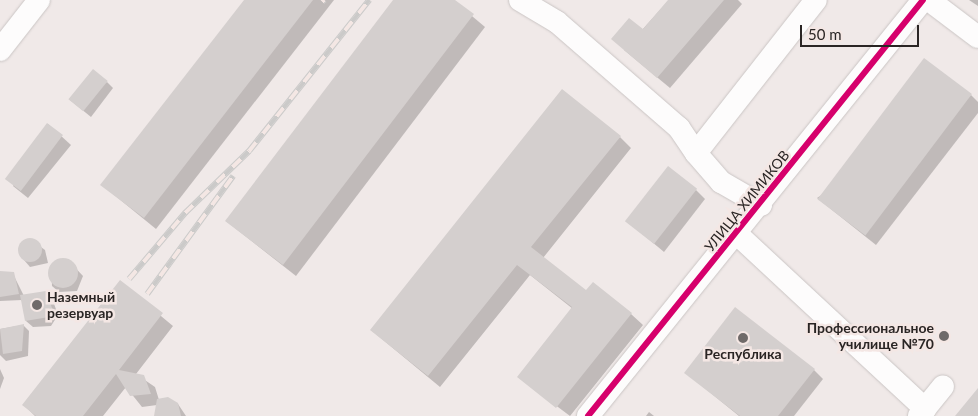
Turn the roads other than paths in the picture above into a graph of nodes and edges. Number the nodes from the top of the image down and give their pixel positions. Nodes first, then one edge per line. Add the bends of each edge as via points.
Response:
1 (39, 0) edge
2 (520, 0) edge
3 (816, 0) edge
4 (923, 0) edge
5 (929, 0) edge
6 (978, 37) edge
7 (0, 50) edge
8 (696, 153) junction
9 (761, 205) junction
10 (737, 234) junction
11 (943, 386) dead end
12 (922, 413) edge
13 (588, 416) edge

1 - 7 street
2 - 8 street via 557,22 679,128
3 - 8 street
4 - 9 street, УЛИЦА ХИМИКОВ
5 - 6 street
8 - 9 street via 721,182
9 - 10 street, УЛИЦА ХИМИКОВ
10 - 12 street
10 - 13 street, УЛИЦА ХИМИКОВ
11 - 12 street

